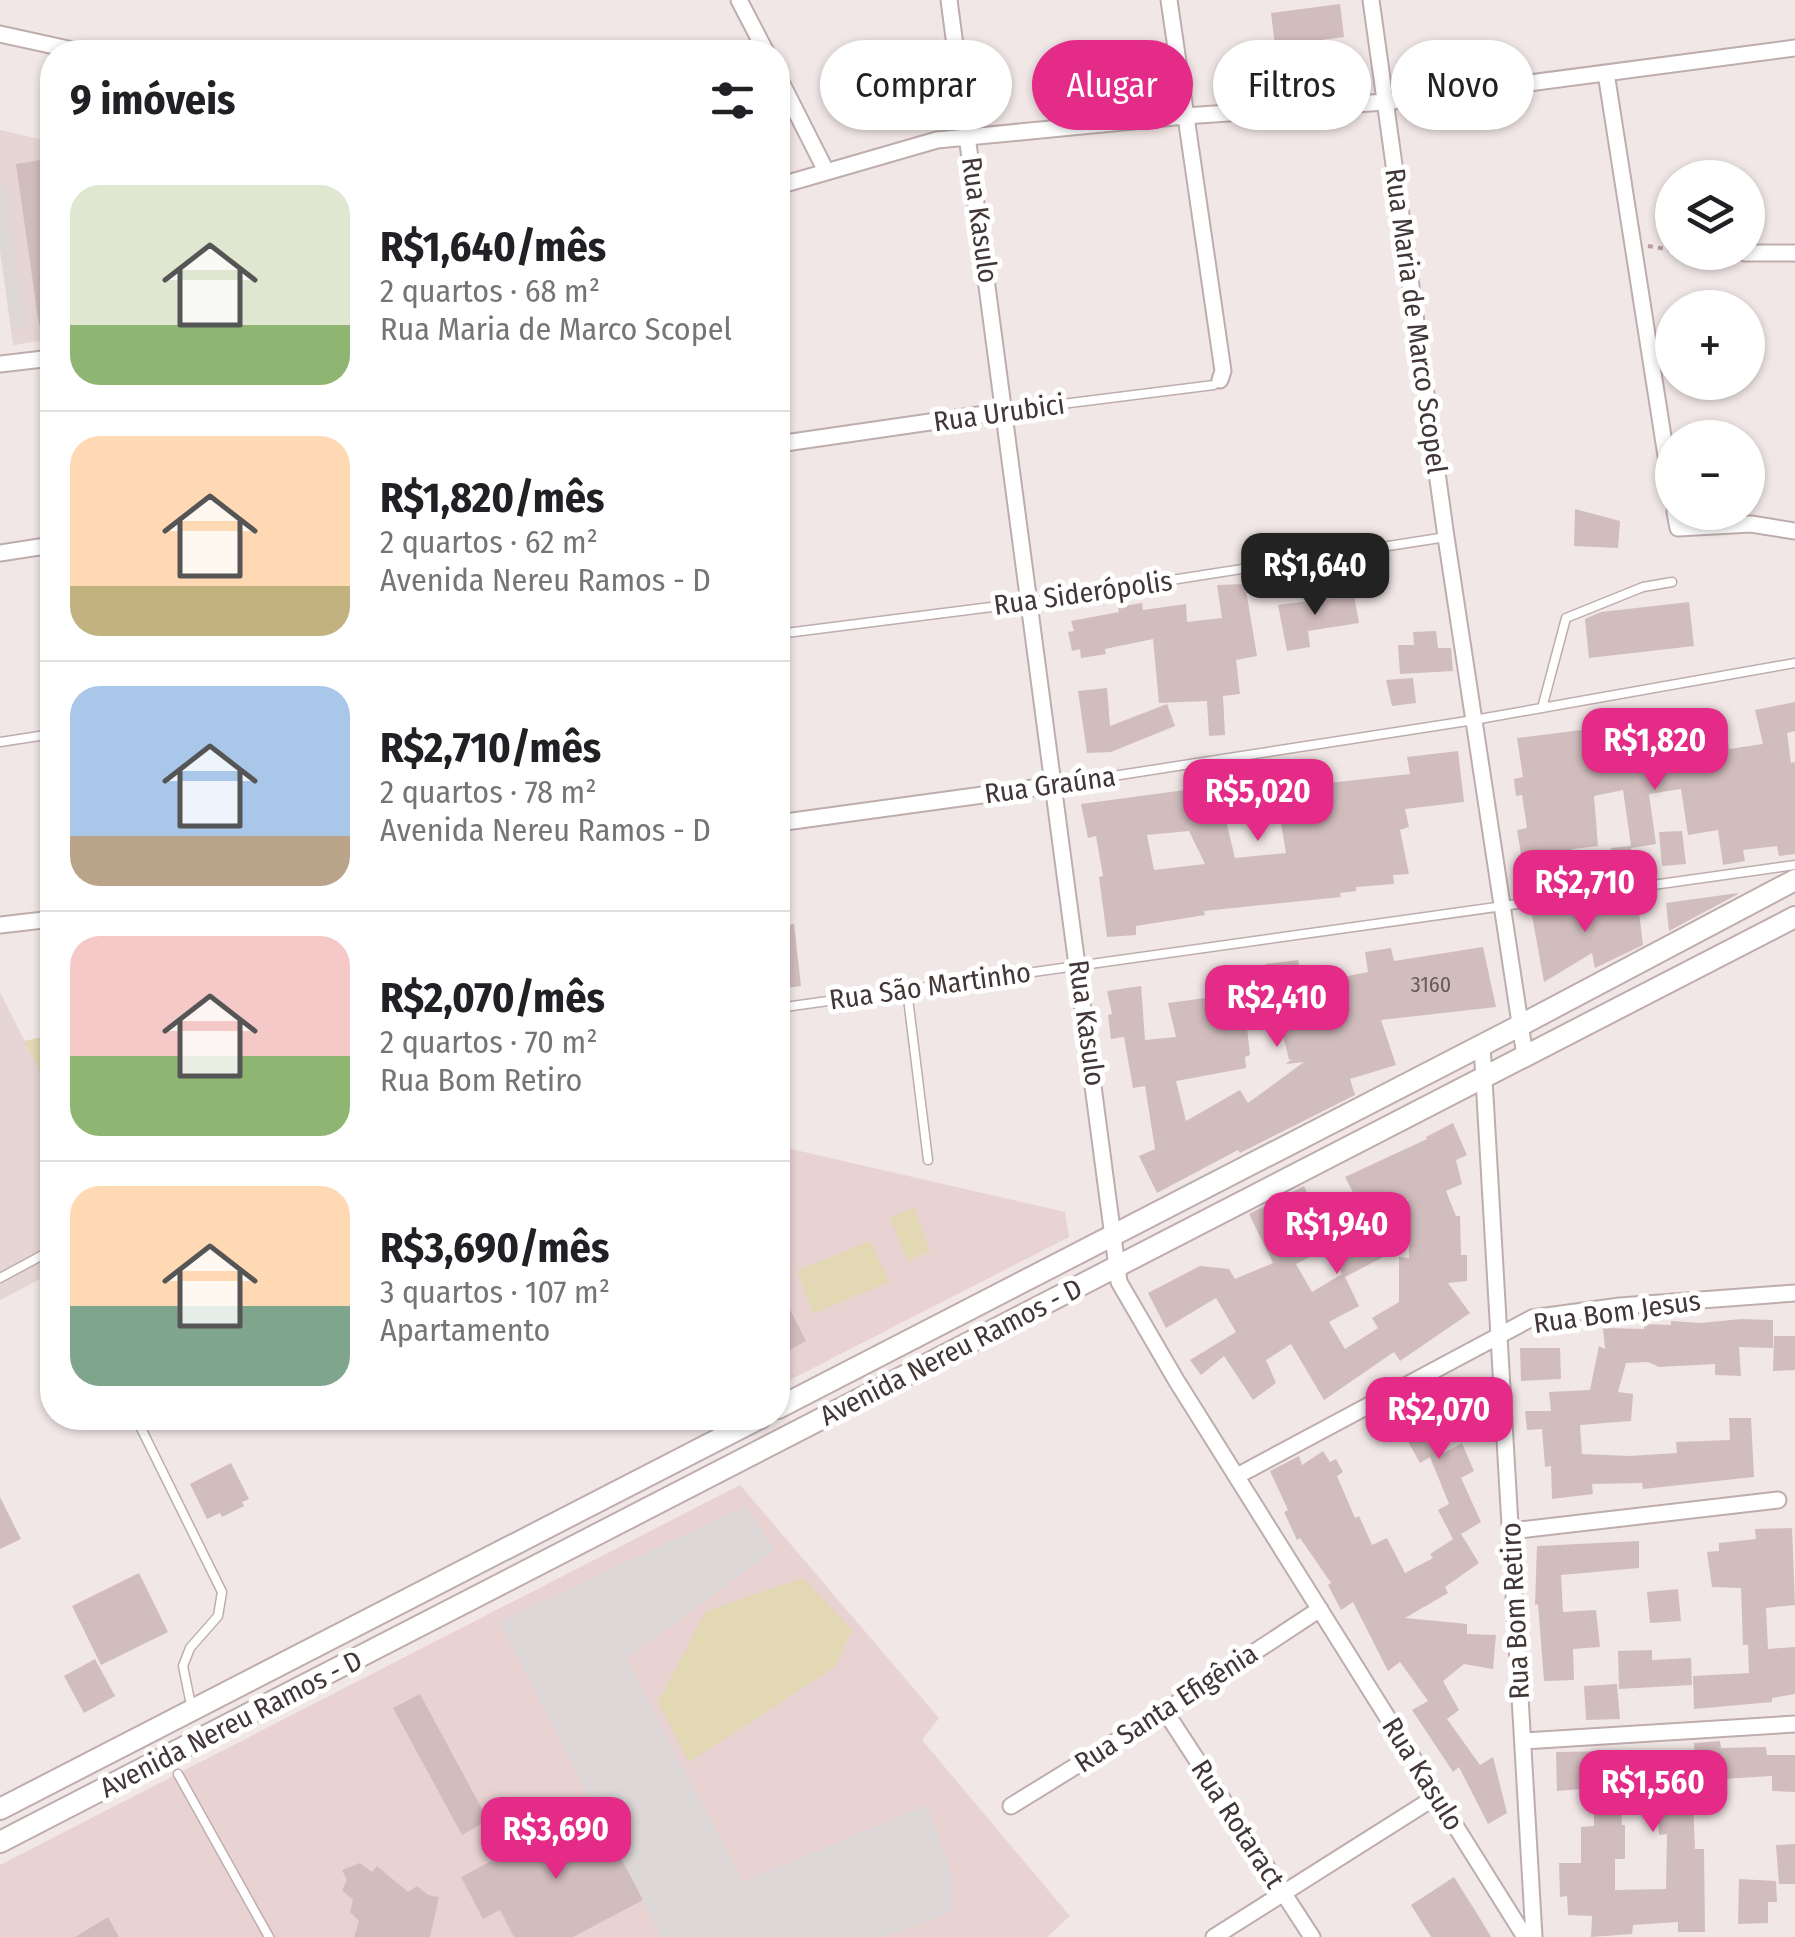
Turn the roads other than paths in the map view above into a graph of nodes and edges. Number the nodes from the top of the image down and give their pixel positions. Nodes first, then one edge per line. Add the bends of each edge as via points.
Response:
1 (739, 0) edge
2 (949, 0) edge
3 (1170, 0) edge
4 (1371, 0) edge
5 (0, 34) edge
6 (760, 40) edge
7 (1176, 40) edge
8 (40, 43) edge
9 (1795, 48) edge
10 (1606, 73) junction
11 (790, 100) edge
12 (1385, 102) junction
13 (1193, 116) edge
14 (1041, 130) edge
15 (1188, 130) edge
16 (968, 137) junction
17 (826, 171) junction
18 (790, 182) edge
19 (1765, 253) edge
20 (1795, 253) edge
21 (40, 359) edge
22 (0, 364) edge
23 (1220, 380) joint
24 (1006, 411) junction
25 (1661, 420) edge
26 (790, 442) edge
27 (1765, 526) edge
28 (1795, 531) edge
29 (1446, 537) junction
30 (40, 548) edge
31 (0, 553) edge
32 (1672, 582) dead end
33 (1031, 602) junction
34 (790, 632) edge
35 (1795, 663) edge
36 (1542, 708) junction
37 (1474, 720) junction
38 (40, 736) edge
39 (0, 742) edge
40 (1056, 785) junction
41 (790, 821) edge
42 (1795, 866) edge
43 (1795, 880) edge
44 (1500, 907) junction
45 (1795, 917) edge
46 (40, 920) edge
47 (0, 925) edge
48 (1079, 966) junction
49 (908, 990) junction
50 (790, 1006) edge
51 (1522, 1025) junction
52 (1482, 1045) junction
53 (1526, 1056) junction
54 (1485, 1077) junction
55 (928, 1160) dead end
56 (1113, 1234) junction
57 (40, 1256) edge
58 (1116, 1267) junction
59 (0, 1278) edge
60 (1795, 1293) edge
61 (1500, 1337) junction
62 (790, 1402) edge
63 (142, 1430) edge
64 (737, 1430) edge
65 (1237, 1476) junction
66 (1778, 1500) dead end
67 (546, 1528) junction
68 (1511, 1531) junction
69 (559, 1555) junction
70 (1320, 1609) junction
71 (386, 1610) junction
72 (400, 1637) junction
73 (192, 1710) junction
74 (1165, 1711) junction
75 (1795, 1724) edge
76 (154, 1730) junction
77 (1523, 1741) junction
78 (91, 1762) junction
79 (173, 1765) junction
80 (106, 1789) junction
81 (1437, 1796) junction
82 (1011, 1806) dead end
83 (0, 1809) edge
84 (0, 1842) edge
85 (1284, 1894) junction
86 (268, 1937) edge
87 (1214, 1937) edge
88 (1312, 1937) edge
89 (1525, 1937) edge
90 (1534, 1937) edge

1 - 6 street
2 - 16 street, Rua Kasulo
3 - 7 street
4 - 12 street, Rua Maria de Marco Scopel
5 - 8 street
9 - 10 street
10 - 12 street
10 - 25 street
11 - 17 street
12 - 13 street
12 - 29 street, Rua Maria de Marco Scopel
14 - 16 street
15 - 23 street
16 - 17 street
16 - 24 street, Rua Kasulo
17 - 18 street
19 - 20 street
21 - 22 street
23 - 24 lane, Rua Urubici
24 - 26 street, Rua Urubici
24 - 33 street, Rua Kasulo
27 - 28 street
29 - 33 lane, Rua Siderópolis
29 - 37 street, Rua Maria de Marco Scopel
30 - 31 street
32 - 36 lane via 1566,618
33 - 34 lane, Rua Siderópolis
33 - 40 street, Rua Kasulo
35 - 36 lane, Rua Graúna
36 - 37 lane, Rua Graúna
37 - 40 lane, Rua Graúna
37 - 44 street, Rua Maria de Marco Scopel
38 - 39 lane
40 - 41 street, Rua Graúna
40 - 48 street, Rua Kasulo
42 - 44 lane, Rua São Martinho
43 - 51 street, Avenida Nereu Ramos - D
44 - 48 lane, Rua São Martinho
44 - 51 street, Rua Maria de Marco Scopel
45 - 53 street, Avenida Nereu Ramos - D
46 - 47 street
48 - 49 lane, Rua São Martinho
48 - 56 street, Rua Kasulo
49 - 50 lane, Rua São Martinho
49 - 55 lane
51 - 52 street, Avenida Nereu Ramos - D
51 - 53 street, Rua Maria de Marco Scopel
52 - 54 street, Rua Bom Retiro
52 - 56 street, Avenida Nereu Ramos - D
53 - 54 street, Avenida Nereu Ramos - D
54 - 58 street, Avenida Nereu Ramos - D
54 - 61 street, Rua Bom Retiro
56 - 58 street, Rua Kasulo
56 - 62 street, Avenida Nereu Ramos - D
57 - 59 lane
58 - 65 street, Rua Kasulo
58 - 69 street, Avenida Nereu Ramos - D
60 - 61 street, Rua Bom Jesus via 1532,1318
61 - 65 street, Rua Bom Jesus
61 - 68 street, Rua Bom Retiro
63 - 73 lane via 222,1592 218,1616 182,1666
64 - 67 street, Avenida Nereu Ramos - D
65 - 70 street, Rua Kasulo
66 - 68 street
67 - 69 lane
67 - 71 street, Avenida Nereu Ramos - D
68 - 77 street, Rua Bom Retiro
69 - 72 street, Avenida Nereu Ramos - D
70 - 74 street, Rua Santa Efigênia
70 - 81 street, Rua Kasulo
71 - 72 street
71 - 73 street, Avenida Nereu Ramos - D
72 - 79 street, Avenida Nereu Ramos - D
73 - 76 street, Avenida Nereu Ramos - D
74 - 82 street, Rua Santa Efigênia
74 - 85 street, Rua Rotaract
75 - 77 street
76 - 78 street, Avenida Nereu Ramos - D
76 - 79 lane
77 - 90 street, Rua Bom Retiro
78 - 80 lane
78 - 83 street, Avenida Nereu Ramos - D
79 - 80 street, Avenida Nereu Ramos - D
79 - 86 lane
80 - 84 street, Avenida Nereu Ramos - D
81 - 85 street
81 - 89 street, Rua Kasulo
85 - 87 street
85 - 88 street, Rua Rotaract

